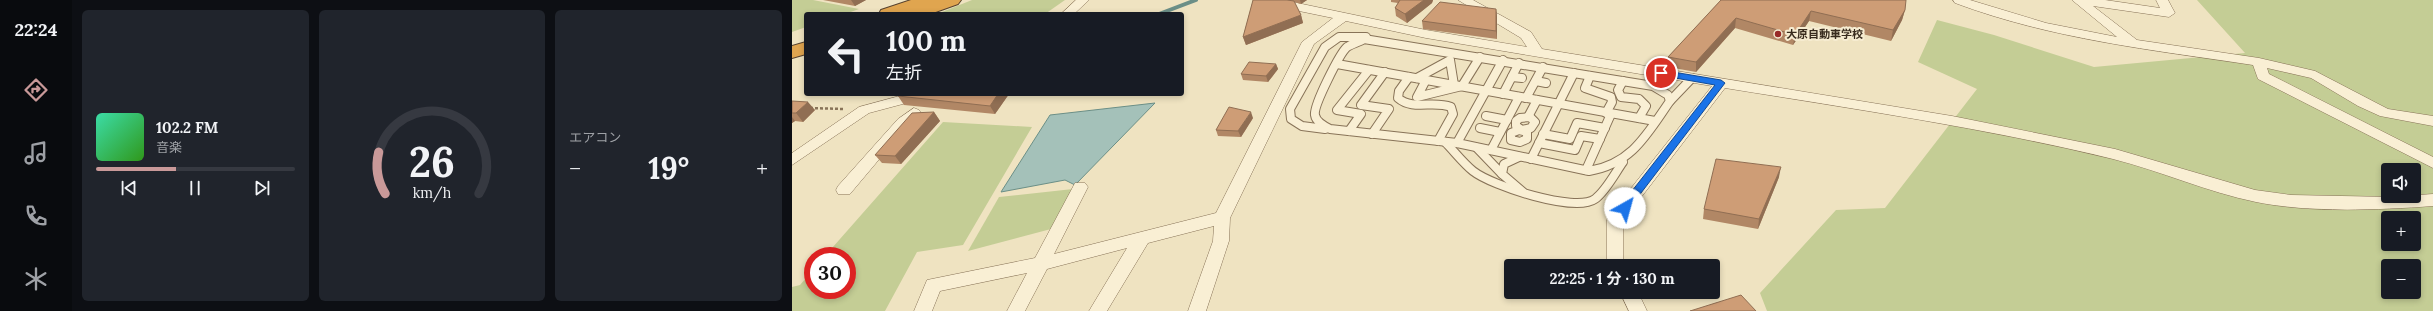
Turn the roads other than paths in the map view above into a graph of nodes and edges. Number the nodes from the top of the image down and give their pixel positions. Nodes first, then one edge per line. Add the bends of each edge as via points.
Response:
1 (928, 0) edge
2 (952, 0) edge
3 (1083, 0) edge
4 (1265, 0) edge
5 (1464, 0) edge
6 (1959, 0) edge
7 (2079, 0) edge
8 (2162, 0) edge
9 (894, 12) edge
10 (919, 12) edge
11 (1069, 12) edge
12 (1344, 16) junction
13 (1373, 39) junction
14 (804, 41) edge
15 (2133, 43) junction
16 (792, 44) edge
17 (804, 49) edge
18 (792, 52) edge
19 (1538, 53) junction
20 (1480, 56) junction
21 (1503, 60) junction
22 (2259, 62) junction
23 (1519, 63) junction
24 (1337, 64) junction
25 (1543, 67) junction
26 (1369, 70) junction
27 (1385, 72) junction
28 (1574, 73) junction
29 (1590, 76) junction
30 (1413, 77) junction
31 (1512, 77) junction
32 (1522, 78) dead end
33 (1692, 78) junction
34 (1426, 80) junction
35 (1536, 81) junction
36 (1623, 81) junction
37 (1546, 83) dead end
38 (1721, 83) junction
39 (1458, 86) junction
40 (1486, 91) junction
41 (1503, 94) junction
42 (916, 96) edge
43 (1523, 98) junction
44 (1537, 100) junction
45 (1670, 101) junction
46 (1559, 104) junction
47 (864, 110) junction
48 (1609, 113) junction
49 (1486, 116) dead end
50 (1639, 118) junction
51 (1507, 120) junction
52 (1655, 121) junction
53 (2433, 121) edge
54 (1480, 128) dead end
55 (1605, 128) junction
56 (1330, 129) junction
57 (1349, 131) junction
58 (1500, 132) junction
59 (1372, 134) junction
60 (1543, 134) junction
61 (1600, 139) junction
62 (1442, 141) junction
63 (1457, 143) junction
64 (1539, 143) junction
65 (1477, 148) junction
66 (1491, 150) junction
67 (1509, 154) junction
68 (1520, 156) junction
69 (1627, 157) junction
70 (1531, 159) junction
71 (792, 160) edge
72 (2433, 163) edge
73 (1586, 170) junction
74 (1502, 174) junction
75 (1080, 187) dead end
76 (844, 190) dead end
77 (1524, 193) junction
78 (2433, 200) edge
79 (1222, 218) junction
80 (1141, 240) junction
81 (1615, 259) edge
82 (1041, 264) junction
83 (1632, 299) edge
84 (923, 311) edge
85 (1016, 311) edge
86 (1098, 311) edge
87 (1197, 311) edge
88 (1638, 311) edge

1 - 9 highway
2 - 10 highway
3 - 11 street
4 - 12 street
5 - 19 street via 1526,36
6 - 15 street via 1989,12 2098,38
7 - 8 street via 2169,13
7 - 15 street
12 - 19 street via 1379,25
12 - 79 street via 1309,42
13 - 20 lane
13 - 24 lane via 1354,42 1346,48
13 - 56 lane via 1348,36 1331,41 1325,47 1290,110 1291,119 1296,124
14 - 16 highway
15 - 22 street
17 - 18 highway
19 - 33 street
20 - 21 lane
20 - 39 lane
21 - 23 lane
21 - 40 lane
22 - 53 street via 2315,75 2385,113
22 - 72 street via 2263,76 2316,100 2379,137
23 - 25 lane
23 - 31 lane
24 - 26 lane
24 - 56 lane via 1313,109 1314,118 1320,125
25 - 28 lane
25 - 35 lane
26 - 27 lane
26 - 57 lane via 1337,110 1361,114
27 - 30 lane
27 - 59 lane via 1361,104 1389,109
28 - 29 lane
28 - 46 lane
29 - 36 lane
29 - 48 lane via 1585,88 1590,92 1611,97
30 - 34 lane
30 - 39 lane via 1450,60
30 - 62 lane via 1399,91 1398,98 1403,104 1412,106 1442,102 1451,107 1453,114
31 - 32 lane
31 - 41 lane
33 - 38 street
33 - 45 lane
34 - 39 lane
34 - 39 lane via 1417,97
35 - 37 lane
35 - 43 lane
36 - 45 lane via 1664,90
36 - 50 lane via 1618,90 1621,97 1644,101 1646,106
38 - 78 street via 1952,121 2115,154 2256,196 2292,201 2391,203
38 - 81 street via 1615,220
39 - 40 lane
40 - 41 lane
40 - 63 lane
41 - 43 lane
42 - 47 street
43 - 44 lane
43 - 51 lane
44 - 46 lane
44 - 67 lane via 1528,117 1516,121 1516,126 1528,134 1527,138 1516,142
45 - 52 lane
46 - 48 lane
46 - 60 lane
47 - 71 street
47 - 76 street via 920,114 903,122
48 - 50 lane
48 - 55 lane
49 - 51 lane
50 - 52 lane
51 - 58 lane
52 - 69 lane
54 - 58 lane
55 - 60 lane via 1577,123 1570,138
55 - 61 lane
56 - 57 lane
57 - 59 lane
58 - 66 lane
59 - 62 lane
60 - 64 lane
61 - 64 lane via 1581,136 1575,150
61 - 73 lane
62 - 63 lane
62 - 77 lane via 1474,171 1505,188
63 - 65 lane
64 - 70 lane
65 - 66 lane
65 - 74 lane
66 - 67 lane
67 - 68 lane
68 - 70 lane
68 - 74 lane via 1504,164
69 - 73 lane via 1616,165 1602,170
69 - 77 lane via 1596,198 1586,203 1574,204
70 - 73 lane
74 - 77 lane
75 - 82 street
79 - 80 street
79 - 87 street via 1221,241
80 - 82 street
80 - 86 street
82 - 84 street via 933,285
82 - 85 street
83 - 88 street

